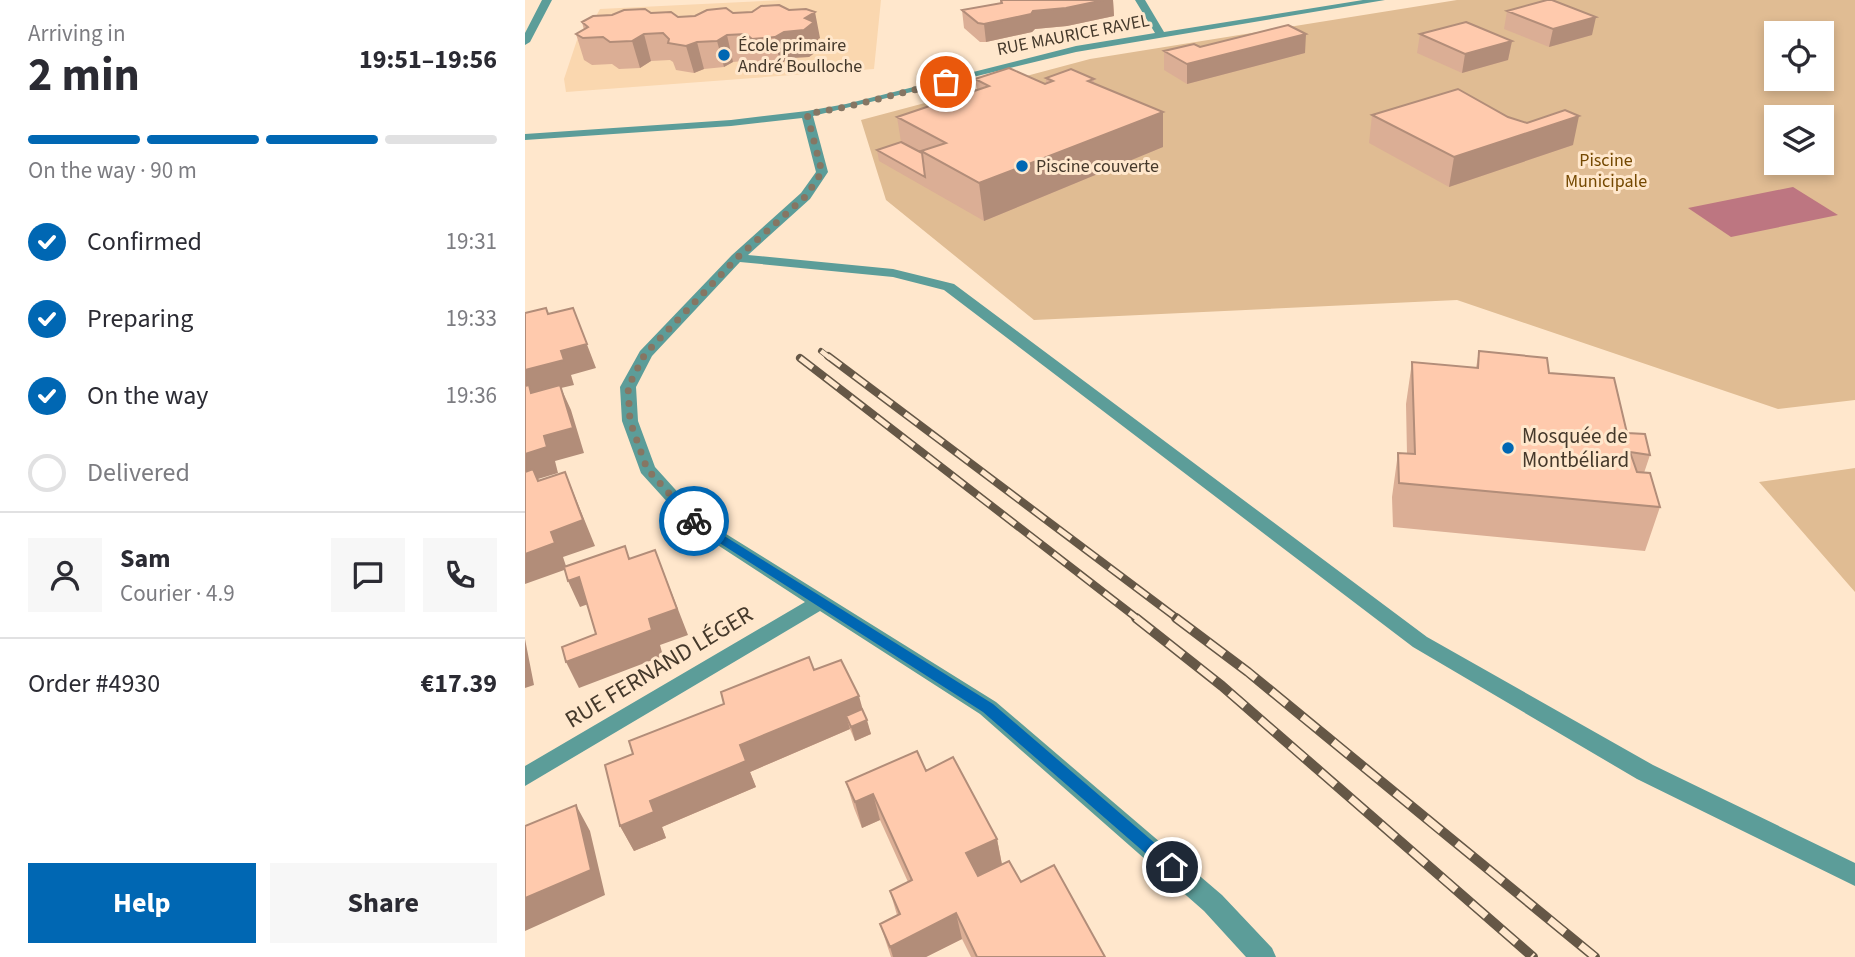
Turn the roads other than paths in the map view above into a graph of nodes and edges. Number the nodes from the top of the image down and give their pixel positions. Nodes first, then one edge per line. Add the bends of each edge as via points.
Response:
1 (547, 0) edge
2 (1140, 0) edge
3 (1380, 0) edge
4 (1161, 35) junction
5 (525, 42) edge
6 (807, 114) junction
7 (525, 137) edge
8 (737, 258) junction
9 (820, 602) junction
10 (525, 777) edge
11 (1855, 875) edge
12 (1263, 957) edge

1 - 5 street
2 - 4 street
3 - 4 street, RUE MAURICE RAVEL
4 - 6 street, RUE MAURICE RAVEL via 1039,57
6 - 7 street, RUE MAURICE RAVEL
6 - 8 street via 822,172 806,196
8 - 9 street via 645,354 628,387 630,421 647,469 696,523
8 - 11 street via 893,273 949,287 1420,642 1645,772
9 - 10 street, RUE FERNAND LÉGER
9 - 12 street via 988,708 1213,903

